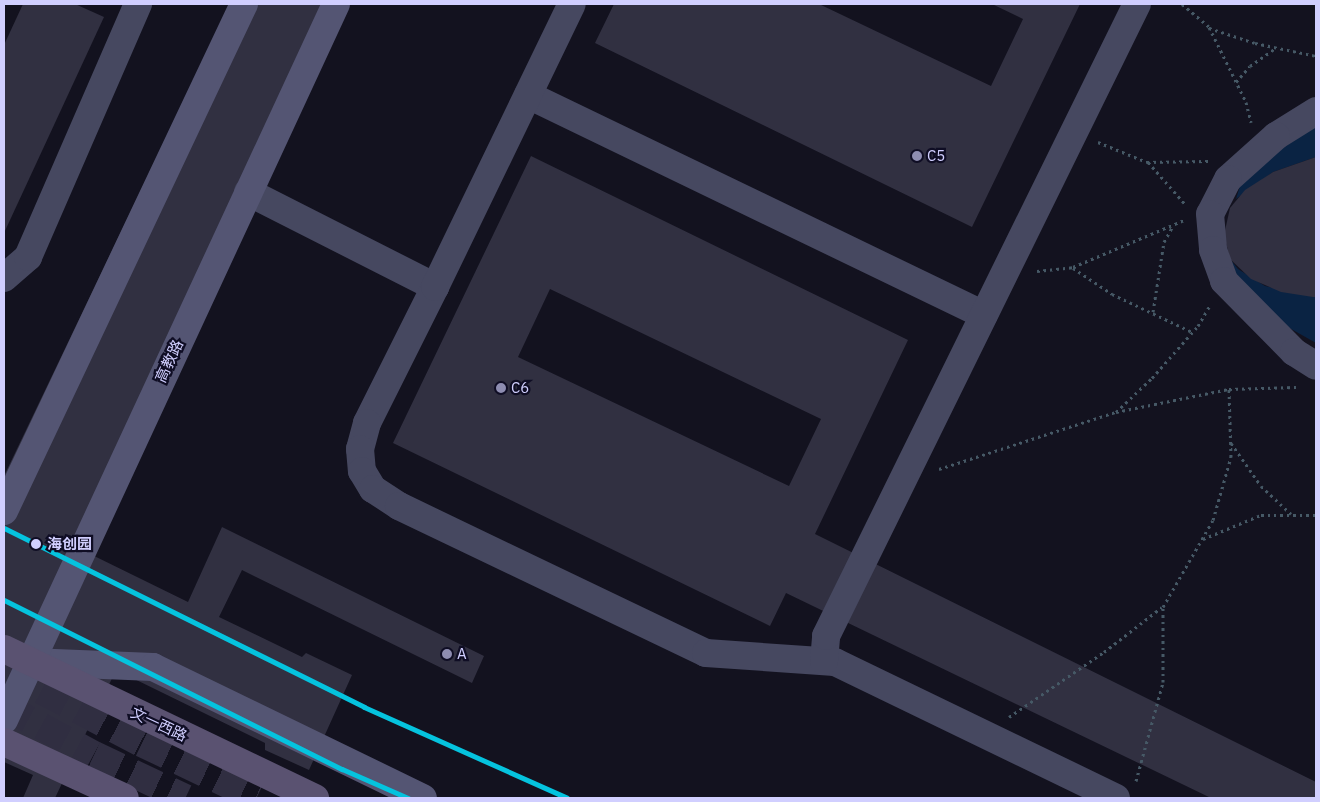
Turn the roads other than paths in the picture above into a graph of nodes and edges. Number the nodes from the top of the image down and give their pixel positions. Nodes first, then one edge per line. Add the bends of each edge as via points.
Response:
1 (138, 4) edge
2 (244, 4) edge
3 (336, 4) edge
4 (572, 4) edge
5 (1137, 4) edge
6 (528, 96) junction
7 (1316, 112) edge
8 (248, 192) junction
9 (4, 278) edge
10 (435, 287) junction
11 (984, 316) junction
12 (1308, 376) edge
13 (4, 511) edge
14 (4, 649) edge
15 (824, 661) junction
16 (29, 662) junction
17 (4, 720) edge
18 (4, 742) edge
19 (1125, 794) edge
20 (125, 798) edge
21 (315, 798) edge
22 (423, 798) edge

1 - 9 street via 28,256
2 - 13 main road
3 - 8 main road, 高教路
4 - 6 street
5 - 11 street
6 - 10 street
6 - 11 street
7 - 12 street via 1276,136 1228,179 1203,215 1224,280 1294,352
8 - 10 street
8 - 16 main road, 高教路
10 - 15 street via 367,423 360,449 362,471 373,490 400,506 706,653
11 - 15 street via 826,636
14 - 16 main road, 文一西路
15 - 19 street via 835,662 981,733
16 - 17 main road, 高教路
16 - 21 main road, 文一西路
16 - 22 main road via 153,667
18 - 20 main road

